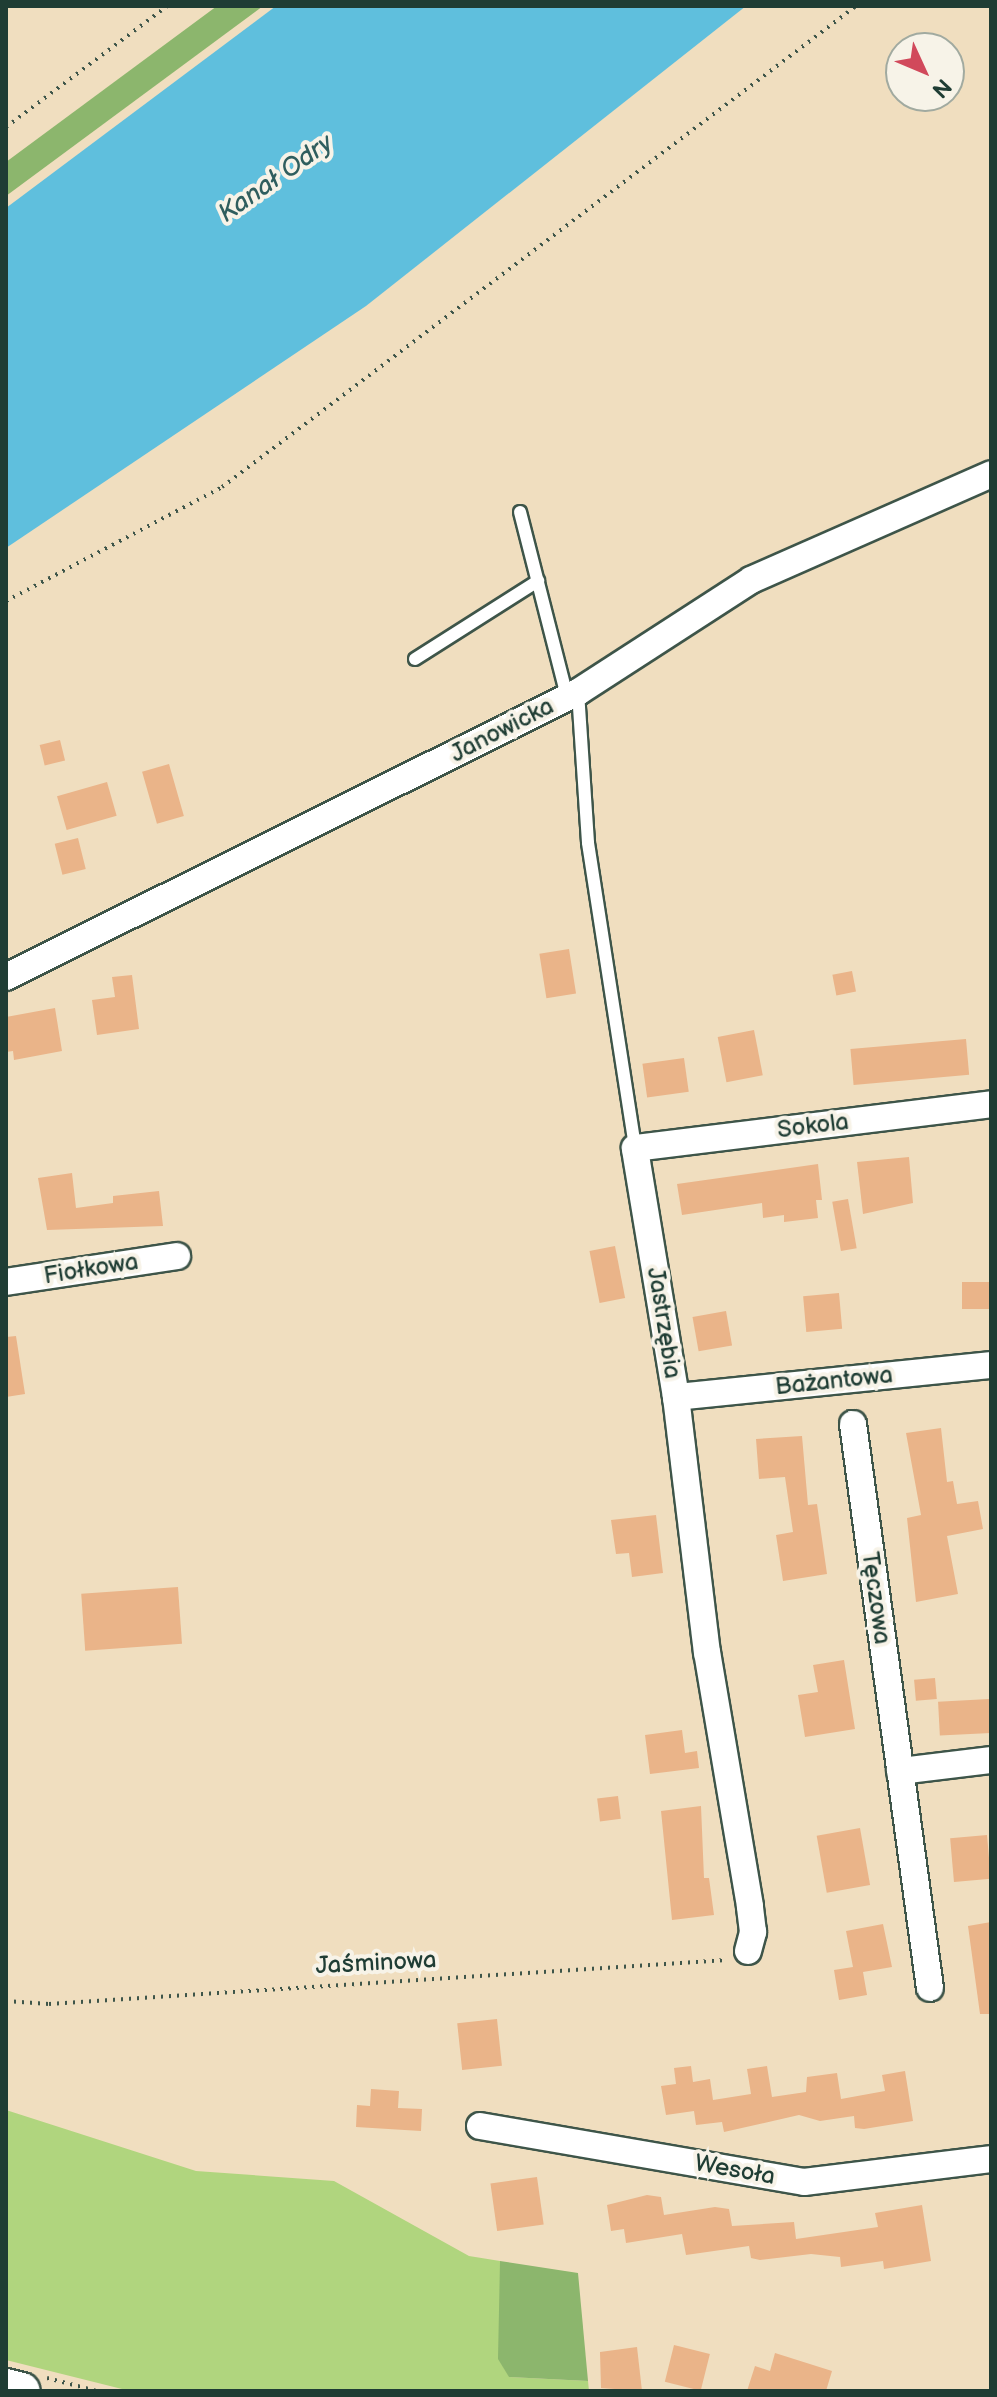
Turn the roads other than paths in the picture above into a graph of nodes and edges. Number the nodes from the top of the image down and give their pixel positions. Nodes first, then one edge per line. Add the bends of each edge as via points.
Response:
1 (991, 474) edge
2 (520, 512) dead end
3 (538, 581) junction
4 (415, 659) dead end
5 (572, 695) junction
6 (6, 977) edge
7 (991, 1104) edge
8 (635, 1148) junction
9 (177, 1256) dead end
10 (6, 1282) edge
11 (991, 1365) edge
12 (676, 1397) junction
13 (853, 1424) dead end
14 (991, 1760) edge
15 (900, 1771) junction
16 (748, 1951) road end
17 (930, 1988) dead end
18 (480, 2126) dead end
19 (991, 2159) edge

1 - 5 street, Janowicka via 751,580
2 - 3 lane, Jastrzębia
3 - 4 lane
3 - 5 lane, Jastrzębia
5 - 6 street, Janowicka
5 - 8 lane, Jastrzębia via 588,843
7 - 8 street, Sokola
8 - 12 street, Jastrzębia
9 - 10 street, Fiołkowa
11 - 12 street, Bażantowa
12 - 16 street, Jastrzębia via 707,1653 753,1932
13 - 15 street, Tęczowa
14 - 15 street
15 - 17 street, Tęczowa
18 - 19 street, Wesoła via 804,2182

